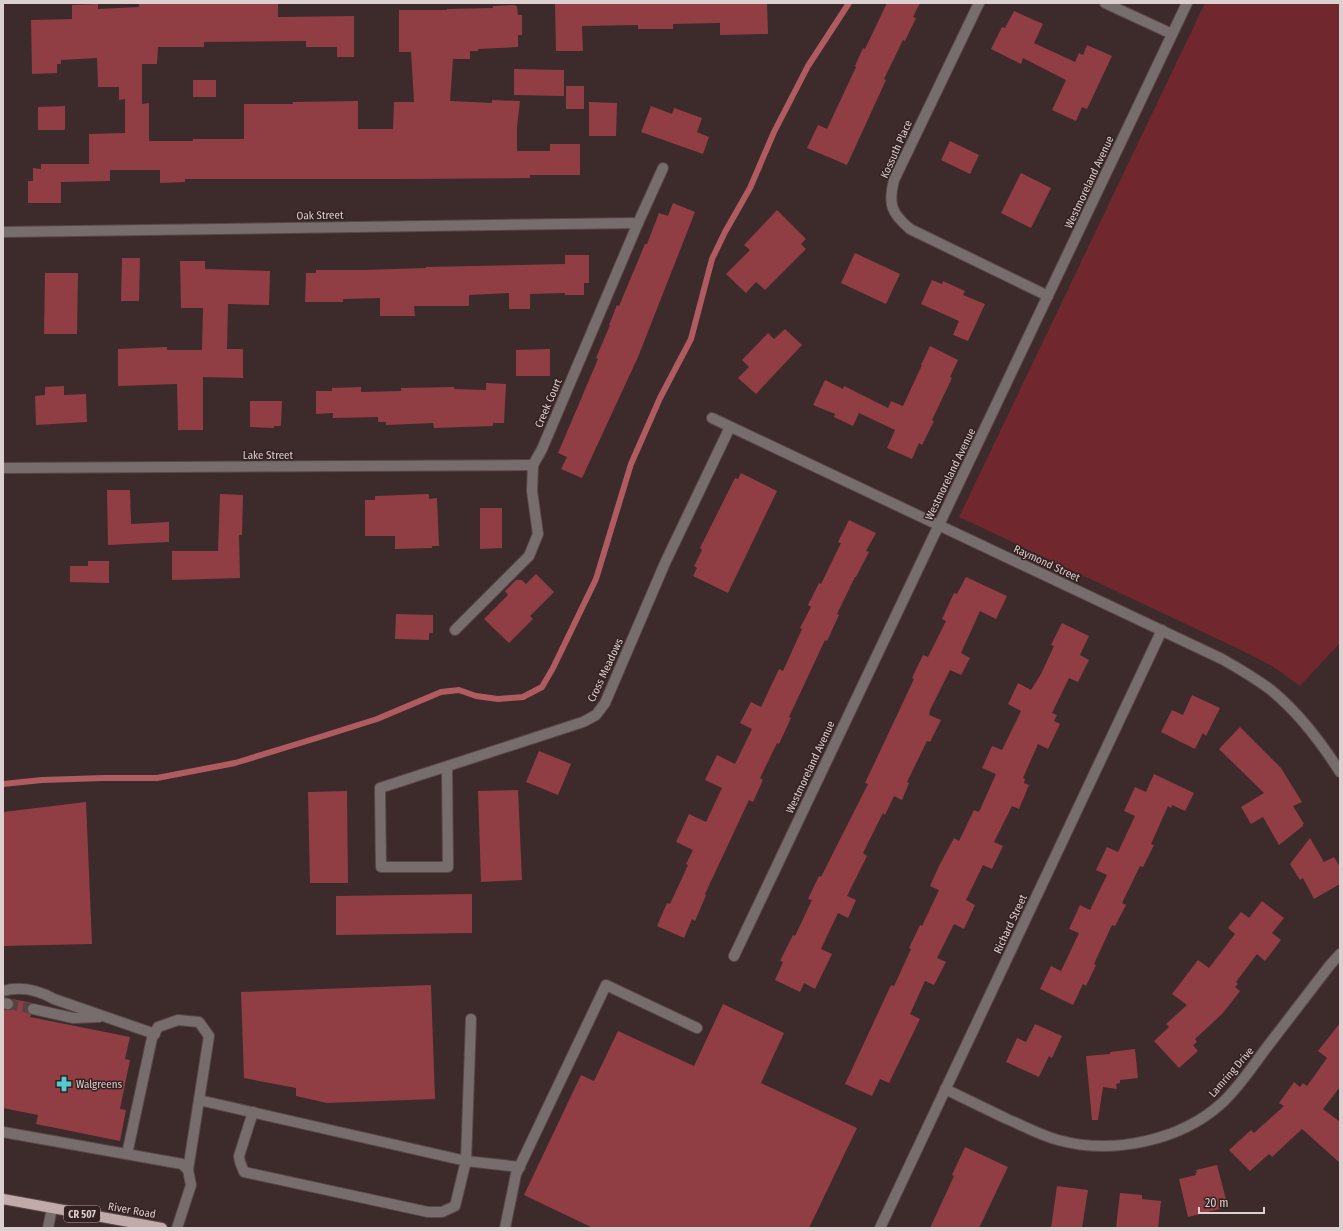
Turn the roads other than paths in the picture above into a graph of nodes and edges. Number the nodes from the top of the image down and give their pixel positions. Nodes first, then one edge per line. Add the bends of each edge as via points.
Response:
1 (979, 3) edge
2 (1105, 3) edge
3 (1186, 3) edge
4 (1172, 34) junction
5 (663, 168) dead end
6 (638, 223) junction
7 (3, 232) edge
8 (1048, 296) junction
9 (712, 418) dead end
10 (730, 426) junction
11 (533, 465) junction
12 (3, 468) edge
13 (938, 525) junction
14 (455, 630) dead end
15 (1162, 630) junction
16 (448, 766) junction
17 (1340, 772) edge
18 (1340, 954) edge
19 (734, 956) dead end
20 (3, 991) edge
21 (33, 1009) tunnel mouth
22 (105, 1017) junction
23 (471, 1019) dead end
24 (697, 1028) dead end
25 (154, 1034) junction
26 (945, 1089) junction
27 (199, 1100) junction
28 (253, 1112) junction
29 (3, 1132) edge
30 (127, 1154) junction
31 (466, 1161) junction
32 (520, 1167) junction
33 (188, 1170) junction
34 (3, 1199) edge
35 (52, 1208) junction
36 (137, 1226) edge
37 (48, 1228) edge
38 (162, 1228) edge
39 (177, 1228) edge
40 (505, 1228) edge
41 (880, 1228) edge

1 - 8 street, Kossuth Place via 894,180 891,192 894,214 910,229
2 - 4 street
3 - 4 street, Westmoreland Avenue
4 - 8 street, Westmoreland Avenue
5 - 6 street, Creek Court
6 - 7 street, Oak Street
6 - 11 street, Creek Court
8 - 13 street, Westmoreland Avenue
9 - 10 street, Raymond Street
10 - 13 street, Raymond Street
10 - 16 street, Cross Meadows via 668,557 605,703 596,715 583,722
11 - 12 street, Lake Street
11 - 14 street, Creek Court via 532,491 538,534 529,556
13 - 15 street, Raymond Street
13 - 19 street, Westmoreland Avenue
15 - 17 street, Raymond Street via 1222,659 1271,690 1313,733
15 - 26 street, Richard Street
16 - 16 street, Cross Meadows via 380,788 381,868 448,867
18 - 26 street, Lamring Drive via 1222,1103 1176,1131 1119,1146 1088,1146 1057,1140
20 - 22 street via 30,989
21 - 22 street via 73,1018
22 - 25 street
23 - 31 street
24 - 32 street via 606,985
25 - 27 street via 158,1027 178,1020 199,1022 209,1036
25 - 30 street
26 - 41 street, Richard Street
27 - 28 street
27 - 33 street
28 - 31 street
28 - 31 street via 239,1156 244,1172 428,1212 442,1212 455,1206
29 - 30 street
30 - 33 street via 182,1164
31 - 32 street
32 - 40 street via 516,1174
33 - 39 street via 191,1185
34 - 35 main road, River Road / CR 507
35 - 36 main road, River Road / CR 507
35 - 37 street
36 - 38 main road, River Road / CR 507

